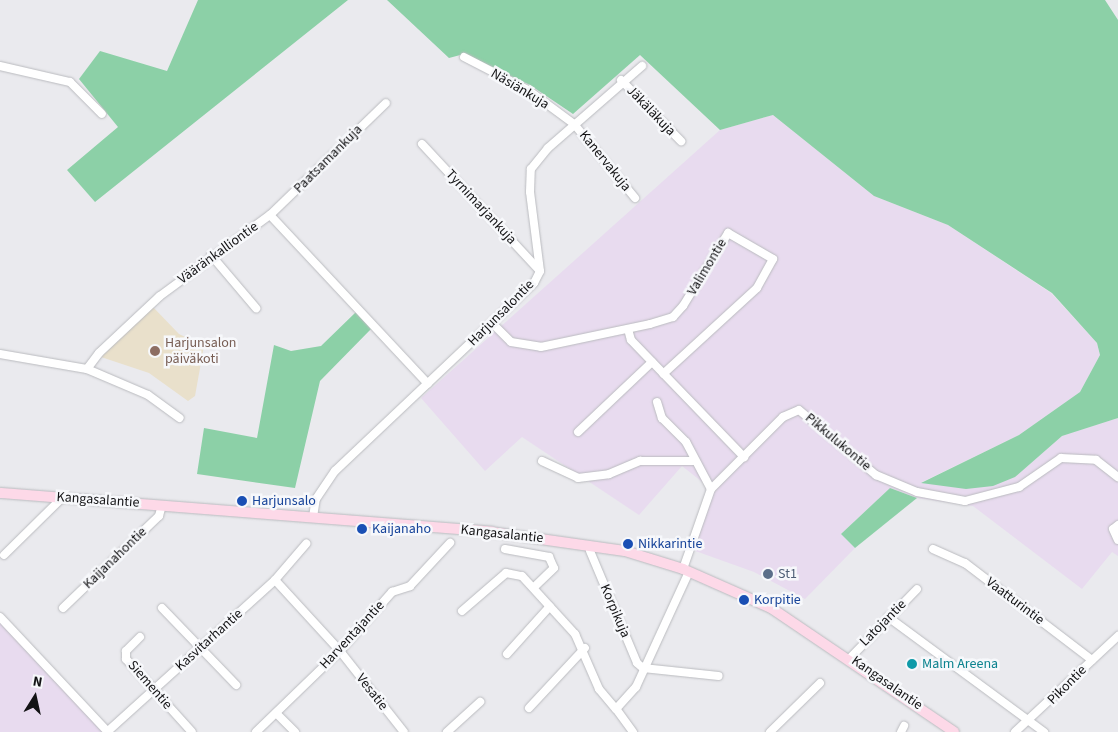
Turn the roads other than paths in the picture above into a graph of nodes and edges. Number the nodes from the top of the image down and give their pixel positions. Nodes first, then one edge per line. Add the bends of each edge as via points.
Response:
1 (464, 57) dead end
2 (0, 66) edge
3 (642, 66) dead end
4 (622, 80) junction
5 (386, 103) dead end
6 (102, 114) dead end
7 (574, 124) junction
8 (681, 142) dead end
9 (422, 144) dead end
10 (635, 198) dead end
11 (270, 215) junction
12 (211, 256) junction
13 (540, 271) junction
14 (256, 308) dead end
15 (493, 324) junction
16 (628, 328) junction
17 (0, 354) edge
18 (652, 362) junction
19 (87, 370) junction
20 (663, 374) junction
21 (428, 384) junction
22 (656, 402) dead end
23 (180, 418) dead end
24 (578, 432) dead end
25 (744, 457) junction
26 (542, 461) dead end
27 (694, 461) junction
28 (1118, 477) edge
29 (711, 489) junction
30 (0, 493) edge
31 (62, 498) junction
32 (162, 505) junction
33 (313, 517) junction
34 (1118, 525) edge
35 (1118, 540) edge
36 (450, 543) dead end
37 (306, 544) dead end
38 (505, 549) dead end
39 (933, 550) dead end
40 (590, 551) dead end
41 (4, 555) dead end
42 (686, 570) junction
43 (275, 580) junction
44 (534, 587) junction
45 (917, 589) dead end
46 (550, 606) junction
47 (63, 608) dead end
48 (162, 608) dead end
49 (462, 612) dead end
50 (0, 617) edge
51 (888, 617) junction
52 (1118, 636) edge
53 (140, 637) dead end
54 (199, 648) junction
55 (585, 648) junction
56 (340, 651) junction
57 (507, 654) dead end
58 (850, 658) junction
59 (1092, 660) junction
60 (643, 668) junction
61 (719, 676) dead end
62 (820, 683) dead end
63 (236, 685) dead end
64 (154, 690) junction
65 (480, 702) dead end
66 (529, 708) dead end
67 (616, 709) junction
68 (276, 713) junction
69 (1030, 722) junction
70 (108, 732) edge
71 (192, 732) edge
72 (256, 732) edge
73 (295, 732) edge
74 (404, 732) edge
75 (447, 732) edge
76 (633, 732) edge
77 (770, 732) edge
78 (954, 732) edge
79 (1015, 732) edge
80 (1044, 732) edge

1 - 7 street, Näsiänkuja via 528,90
2 - 6 street via 70,82
3 - 4 street, Harjunsalontie
4 - 7 street, Harjunsalontie
4 - 8 street, Jäkäläkuja
5 - 11 street, Paatsamankuja
7 - 10 street, Kanervakuja
7 - 13 street, Harjunsalontie via 532,169 530,192
9 - 13 street, Tyrnimarjankuja
11 - 12 street, Vääränkalliontie
11 - 21 street, Vääränkalliontie
12 - 14 street
12 - 19 street, Vääränkalliontie via 112,340
13 - 15 street, Harjunsalontie
15 - 16 street, Valimontie via 522,347 541,347
15 - 21 street, Harjunsalontie
16 - 18 street via 631,340
16 - 20 street, Valimontie via 673,317 728,233 773,259 757,288
17 - 19 street
18 - 20 street
18 - 24 street
19 - 23 street via 148,395
20 - 25 street
21 - 33 street, Harjunsalontie via 331,476 316,499
22 - 27 street via 662,418 686,442
25 - 28 street, Pikkulukontie via 783,417 799,410 876,475 917,492 965,501 1019,488 1061,458 1096,460
25 - 29 street, Pikkulukontie
26 - 27 street via 578,478 609,474 640,461
27 - 29 street
29 - 42 street, Pikkulukontie
30 - 31 main road, Kangasalantie
31 - 32 main road, Kangasalantie
31 - 41 street
32 - 33 main road, Kangasalantie
32 - 47 street, Kaijanahontie via 159,516
33 - 42 main road, Kangasalantie via 578,542 625,551
34 - 35 street via 1113,529
36 - 56 street, Harventajantie via 410,586 392,592
37 - 43 street, Kasvitarhantie
38 - 44 street via 549,557 554,568
39 - 59 street, Vaatturintie via 965,564
40 - 60 street, Korpikuja via 635,659
42 - 58 main road, Kangasalantie via 768,606
42 - 60 street
43 - 54 street, Kasvitarhantie
43 - 56 street, Vesatie
44 - 46 street
44 - 49 street via 522,576 506,573
45 - 51 street, Latojantie
46 - 55 street
46 - 57 street
48 - 54 street
50 - 70 street
51 - 58 street, Latojantie
51 - 69 street
52 - 59 street, Pikontie
53 - 64 street, Siementie via 126,651 126,659
54 - 63 street
54 - 64 street, Kasvitarhantie
55 - 66 street
55 - 67 street via 599,689
56 - 68 street, Harventajantie
56 - 74 street, Vesatie
58 - 78 main road, Kangasalantie
59 - 69 street, Pikontie
60 - 61 street
60 - 67 street via 636,688
62 - 77 street
64 - 70 street, Kasvitarhantie
64 - 71 street, Siementie
65 - 75 street
67 - 76 street
68 - 72 street, Harventajantie
68 - 73 street
69 - 79 street, Pikontie
69 - 80 street

